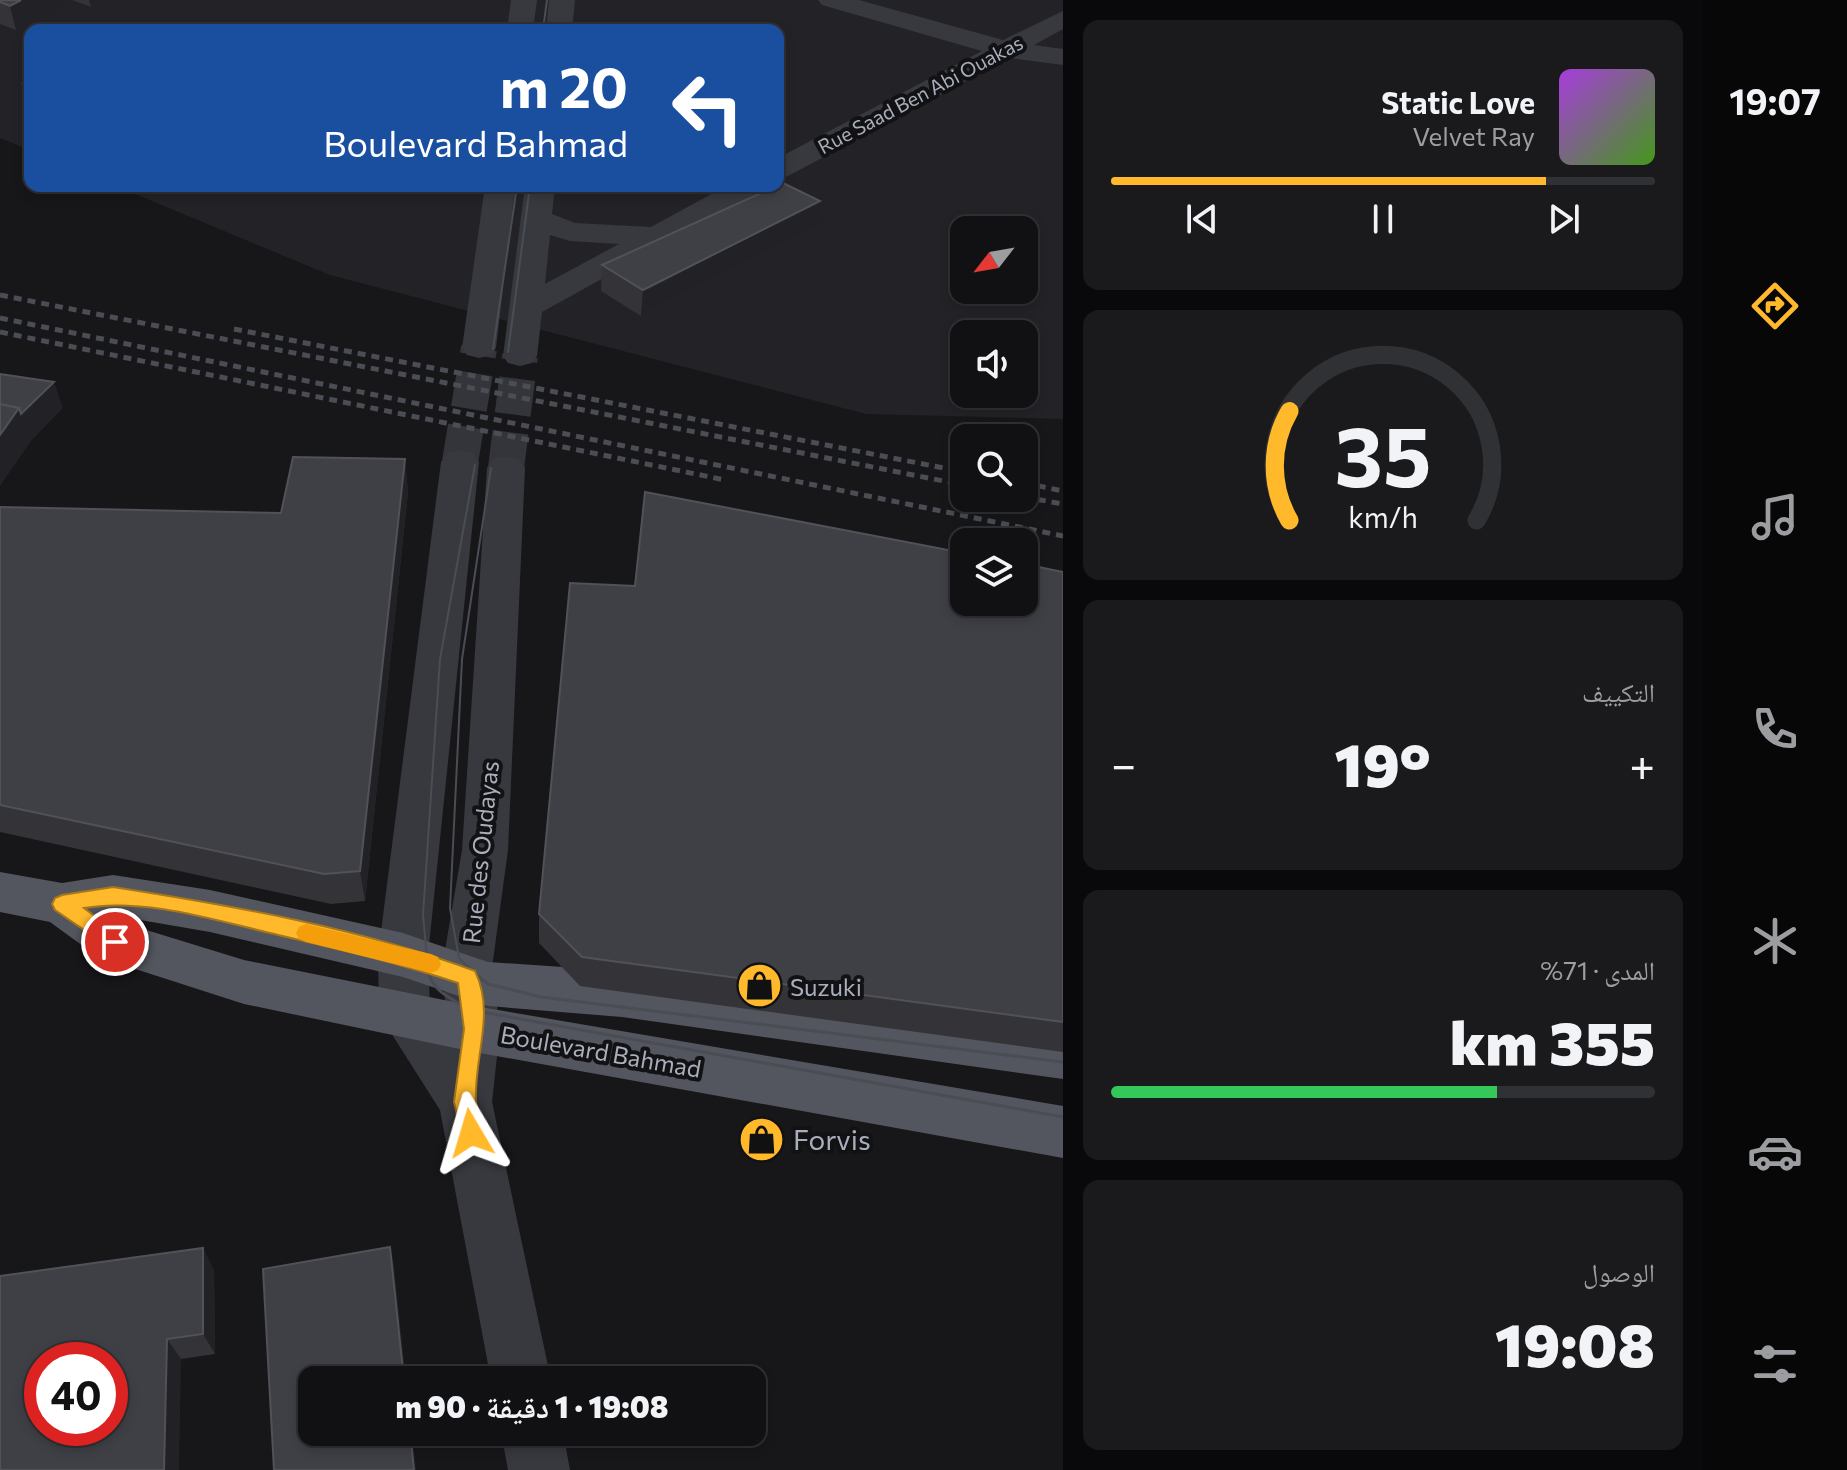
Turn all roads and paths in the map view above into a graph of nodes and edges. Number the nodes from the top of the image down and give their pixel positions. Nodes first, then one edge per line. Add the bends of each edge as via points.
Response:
1 (524, 0) edge
2 (562, 0) edge
3 (831, 0) edge
4 (1063, 19) edge
5 (521, 24) edge
6 (560, 24) edge
7 (1004, 49) junction
8 (1063, 57) edge
9 (784, 167) edge
10 (499, 192) edge
11 (737, 192) edge
12 (537, 202) edge
13 (653, 236) junction
14 (525, 308) junction
15 (479, 348) tunnel mouth
16 (520, 356) tunnel mouth
17 (460, 462) tunnel mouth
18 (506, 468) tunnel mouth
19 (0, 892) edge
20 (62, 904) junction
21 (403, 955) junction
22 (468, 977) junction
23 (405, 1014) junction
24 (474, 1029) junction
25 (1063, 1055) edge
26 (465, 1102) junction
27 (1063, 1132) edge
28 (518, 1366) edge
29 (535, 1446) edge
30 (539, 1470) edge

1 - 5 street
2 - 6 street
3 - 7 street
4 - 7 street, Rue Saad Ben Abi Ouakas
7 - 8 street
7 - 9 street, Rue Saad Ben Abi Ouakas
10 - 15 street
11 - 13 street
12 - 13 street via 570,232
12 - 14 street
13 - 14 street
14 - 16 street
17 - 21 street
18 - 22 street, Rue des Oudayas via 485,850
19 - 20 main road, Boulevard Bahmad
20 - 21 main road, Boulevard Bahmad via 113,895
20 - 23 main road, Boulevard Bahmad via 115,942 157,957 244,982
21 - 22 main road, Boulevard Bahmad
21 - 23 street
22 - 24 street, Rue des Oudayas
22 - 25 main road, Boulevard Bahmad via 488,984 622,994
23 - 24 main road, Boulevard Bahmad
23 - 26 street
24 - 26 street, Rue des Oudayas
24 - 27 main road, Boulevard Bahmad
26 - 28 street
29 - 30 street

